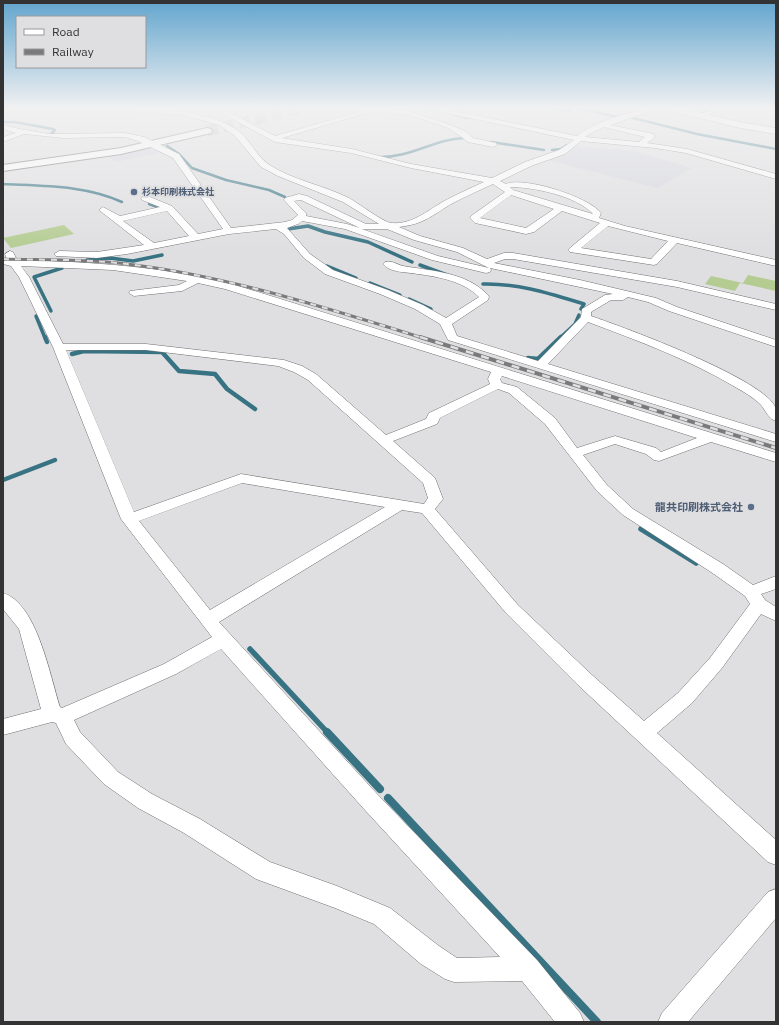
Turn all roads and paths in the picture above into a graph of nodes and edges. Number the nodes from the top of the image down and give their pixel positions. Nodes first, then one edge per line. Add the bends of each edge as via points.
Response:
1 (63, 156) edge
2 (90, 156) edge
3 (176, 156) edge
4 (256, 156) edge
5 (366, 156) edge
6 (551, 156) edge
7 (704, 156) edge
8 (3, 164) edge
9 (3, 168) edge
10 (776, 177) edge
11 (494, 181) junction
12 (502, 185) junction
13 (510, 192) junction
14 (145, 198) dead end
15 (586, 204) junction
16 (169, 208) junction
17 (564, 209) junction
18 (103, 210) dead end
19 (301, 218) junction
20 (594, 218) junction
21 (118, 220) junction
22 (607, 222) junction
23 (278, 226) junction
24 (388, 226) junction
25 (229, 231) junction
26 (195, 237) junction
27 (673, 240) junction
28 (151, 245) junction
29 (7, 257) edge
30 (485, 263) junction
31 (776, 263) edge
32 (388, 264) dead end
33 (197, 279) junction
34 (580, 283) junction
35 (134, 293) dead end
36 (776, 307) edge
37 (673, 309) junction
38 (586, 318) junction
39 (446, 323) junction
40 (776, 344) edge
41 (59, 347) junction
42 (539, 366) junction
43 (498, 370) junction
44 (497, 385) junction
45 (776, 417) edge
46 (775, 435) edge
47 (711, 437) junction
48 (384, 440) junction
49 (574, 453) junction
50 (776, 458) edge
51 (399, 505) junction
52 (427, 509) junction
53 (129, 519) junction
54 (776, 582) edge
55 (755, 598) junction
56 (3, 599) edge
57 (776, 615) edge
58 (208, 620) junction
59 (223, 639) junction
60 (57, 715) junction
61 (3, 727) edge
62 (644, 733) junction
63 (776, 854) edge
64 (776, 900) edge
65 (528, 969) junction
66 (571, 1022) edge
67 (671, 1022) edge

1 - 8 main road
2 - 9 main road
3 - 25 street
4 - 24 street via 264,165 346,200
5 - 11 street
6 - 11 street
7 - 10 street
11 - 12 street
11 - 24 street via 450,201 413,223
12 - 13 street
12 - 15 street via 544,190
13 - 17 street
13 - 17 street via 474,218 526,231
14 - 16 street
15 - 17 street
15 - 20 street via 597,212
16 - 21 street
16 - 26 street
17 - 20 street
18 - 21 street
19 - 23 street
19 - 24 street via 304,216 301,211 288,200 291,198 304,198 364,228
19 - 34 street via 347,227 435,258 491,272 568,284
20 - 22 street
21 - 28 street
22 - 27 street
22 - 27 street via 573,250 654,262
23 - 25 street
23 - 39 street via 287,232 307,256 329,272 395,296
24 - 30 street via 417,238 460,250
25 - 26 street
26 - 28 street
27 - 31 street
28 - 29 street via 113,254
29 - 33 street
29 - 41 street via 24,277
30 - 34 street
30 - 36 street via 504,256 513,256 677,284
32 - 39 street via 461,282 484,296 483,300
33 - 35 street via 182,288
33 - 43 street via 228,286
34 - 37 street via 652,300
37 - 38 street via 621,297 609,297 586,310
37 - 40 street
38 - 42 street
38 - 45 street via 703,364 764,401
39 - 42 street via 452,338
41 - 48 street via 146,347 280,363 312,377
41 - 53 street
42 - 46 street
43 - 44 street via 494,379
43 - 47 street
44 - 48 street via 434,416 432,422
44 - 49 street via 513,390 550,421
47 - 49 street via 659,457 651,451 615,440
47 - 50 street
48 - 52 street via 430,481 436,499
49 - 55 street via 602,488 628,512 717,568
51 - 52 street
51 - 53 street via 241,478
51 - 58 street
52 - 62 street via 512,609
53 - 58 street
54 - 55 street
55 - 57 street
55 - 62 street via 716,663 685,698
56 - 60 street via 15,610 26,627
58 - 59 street
59 - 60 street via 170,669
59 - 65 street
60 - 61 street
60 - 65 street via 72,738 111,778 264,871 382,916 430,955 454,970
62 - 63 street
64 - 67 street
65 - 66 street

